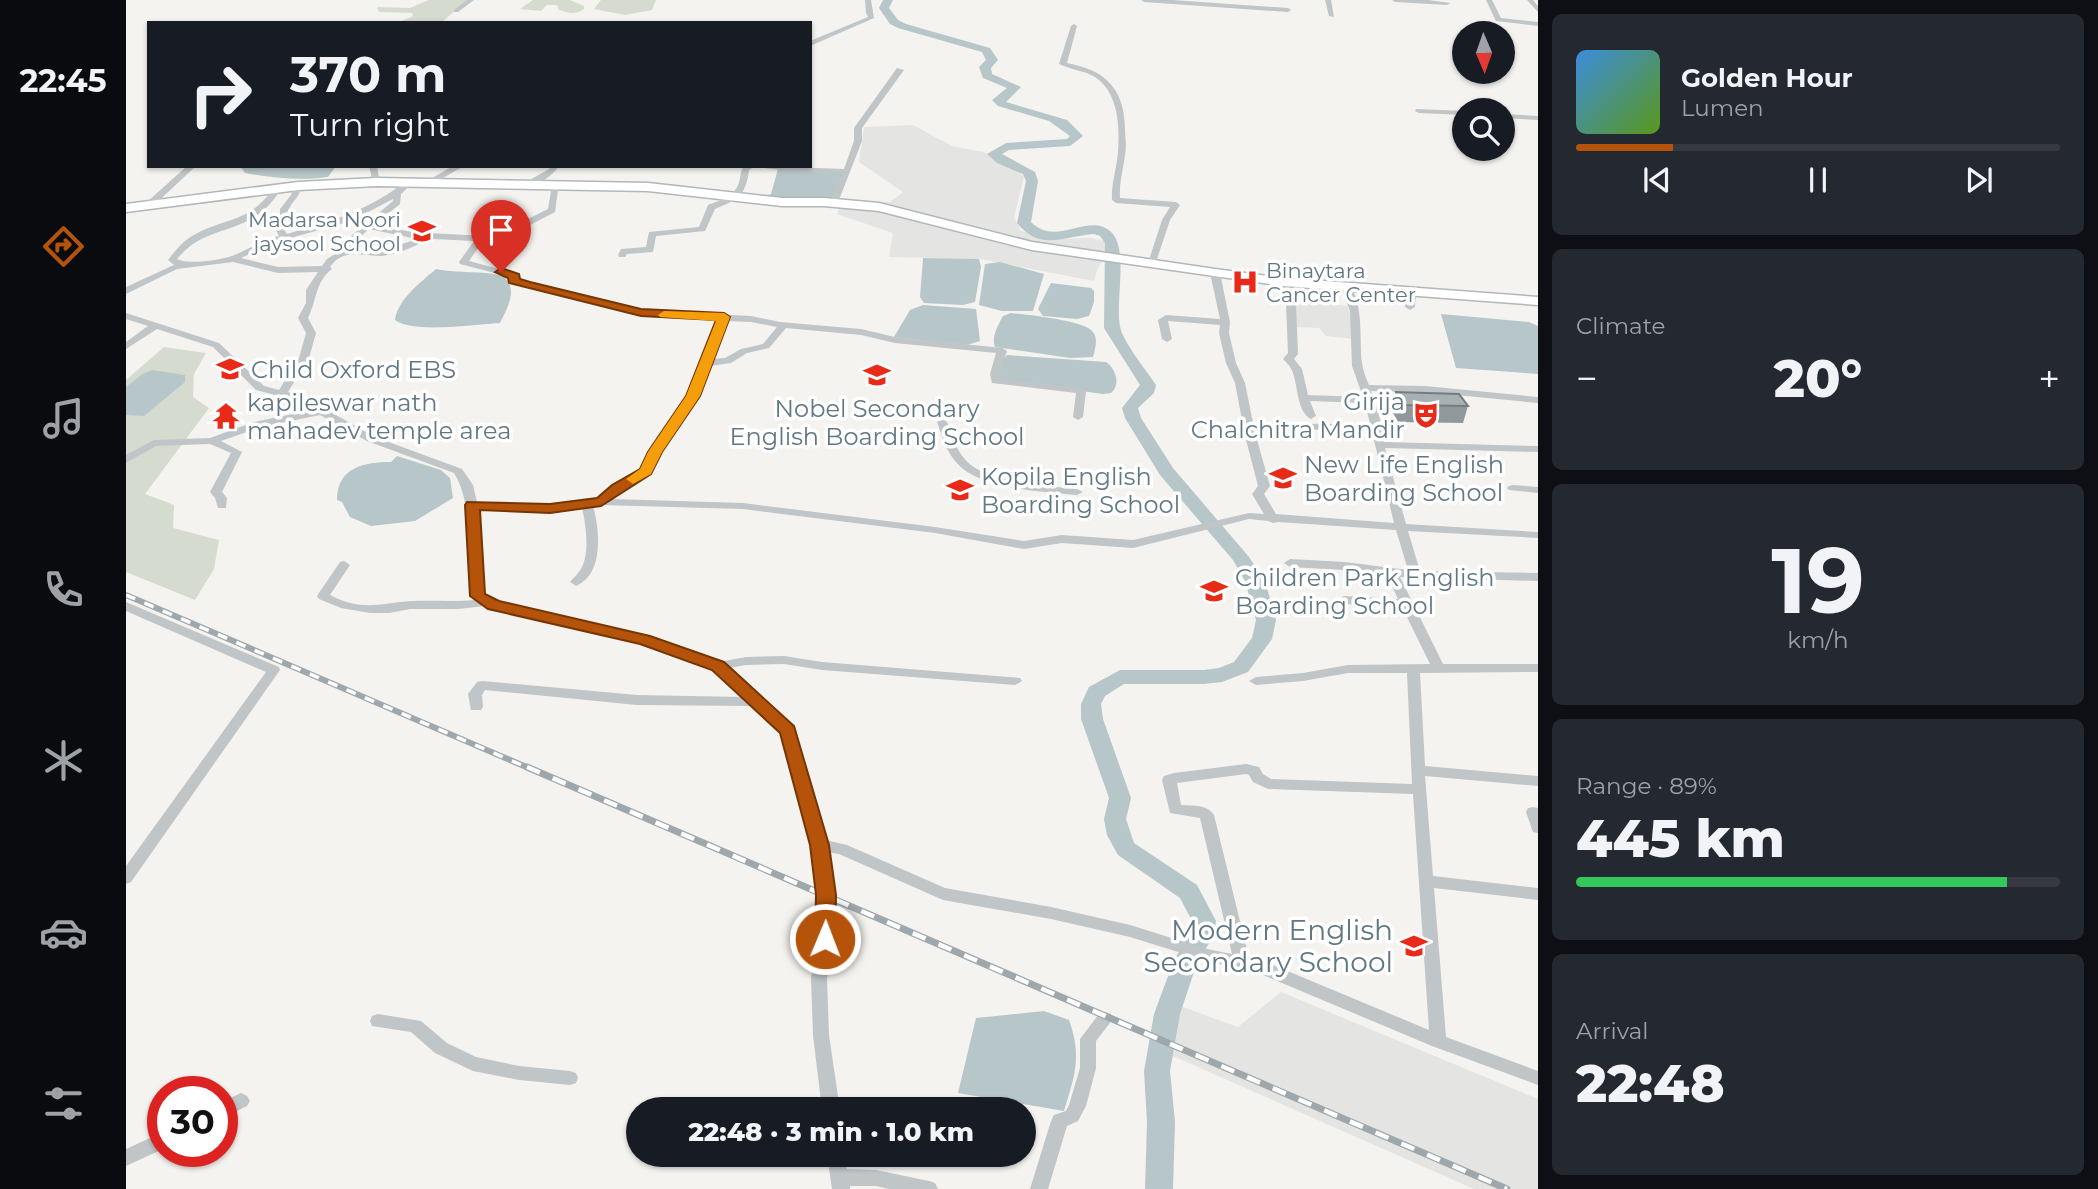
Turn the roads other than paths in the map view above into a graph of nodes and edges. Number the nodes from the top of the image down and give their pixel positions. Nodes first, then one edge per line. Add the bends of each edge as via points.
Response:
1 (471, 0) edge
2 (868, 0) edge
3 (1144, 0) edge
4 (1289, 0) edge
5 (1328, 0) edge
6 (1395, 0) edge
7 (1489, 0) edge
8 (1530, 0) edge
9 (1447, 3) dead end
10 (1538, 10) edge
11 (456, 11) dead end
12 (1332, 16) dead end
13 (1538, 24) edge
14 (1073, 26) dead end
15 (812, 43) edge
16 (900, 69) dead end
17 (1419, 111) dead end
18 (1452, 112) edge
19 (1515, 117) edge
20 (1538, 118) edge
21 (190, 168) edge
22 (374, 168) edge
23 (455, 168) edge
24 (554, 168) edge
25 (745, 168) edge
26 (782, 168) edge
27 (847, 171) junction
28 (433, 176) junction
29 (411, 181) junction
30 (377, 182) junction
31 (529, 184) junction
32 (556, 185) junction
33 (298, 186) junction
34 (276, 191) junction
35 (397, 193) junction
36 (738, 196) junction
37 (834, 202) junction
38 (150, 204) junction
39 (126, 209) edge
40 (370, 227) junction
41 (285, 237) junction
42 (480, 238) junction
43 (418, 242) dead end
44 (349, 250) junction
45 (622, 255) dead end
46 (233, 258) junction
47 (1152, 263) junction
48 (182, 265) junction
49 (327, 269) junction
50 (1215, 273) junction
51 (1284, 282) junction
52 (1345, 285) junction
53 (1411, 290) junction
54 (126, 291) edge
55 (1538, 301) edge
56 (1410, 307) dead end
57 (126, 316) edge
58 (724, 317) junction
59 (1225, 322) junction
60 (784, 325) junction
61 (155, 326) junction
62 (1167, 339) dead end
63 (126, 346) edge
64 (705, 363) junction
65 (1364, 388) junction
66 (282, 394) junction
67 (1304, 398) junction
68 (1369, 400) junction
69 (1538, 400) edge
70 (319, 412) junction
71 (1311, 416) dead end
72 (1077, 417) dead end
73 (942, 422) dead end
74 (1248, 427) junction
75 (1337, 427) dead end
76 (211, 441) junction
77 (1379, 445) junction
78 (1538, 449) edge
79 (126, 460) edge
80 (1513, 488) dead end
81 (1538, 490) edge
82 (1077, 492) dead end
83 (601, 502) junction
84 (586, 504) junction
85 (472, 505) junction
86 (222, 506) dead end
87 (1273, 520) junction
88 (1401, 527) junction
89 (1538, 535) edge
90 (1290, 564) dead end
91 (344, 565) dead end
92 (1392, 573) junction
93 (1415, 575) junction
94 (1538, 577) edge
95 (576, 582) dead end
96 (1344, 600) dead end
97 (485, 602) junction
98 (1405, 603) junction
99 (126, 606) edge
100 (718, 666) junction
101 (1438, 667) junction
102 (1413, 668) junction
103 (1538, 668) edge
104 (1015, 681) dead end
105 (1256, 681) dead end
106 (758, 702) junction
107 (476, 707) dead end
108 (1418, 770) junction
109 (1538, 780) edge
110 (1419, 789) junction
111 (1533, 811) dead end
112 (1538, 828) edge
113 (819, 845) junction
114 (126, 878) edge
115 (1427, 881) junction
116 (1538, 894) edge
117 (1242, 962) junction
118 (1105, 1019) dead end
119 (378, 1021) dead end
120 (1438, 1041) junction
121 (570, 1078) dead end
122 (1538, 1078) edge
123 (829, 1097) edge
124 (241, 1101) dead end
125 (238, 1102) edge
126 (147, 1148) edge
127 (126, 1158) edge
128 (840, 1183) edge
129 (929, 1189) edge
130 (1039, 1189) edge

1 - 11 street
2 - 15 street via 872,17
3 - 4 street via 1288,14
5 - 12 street
6 - 9 street
7 - 13 street via 1498,20
8 - 10 street
14 - 47 street via 1063,66 1087,69 1105,81 1122,116 1116,200 1176,205 1166,220
16 - 27 street via 858,128
17 - 18 street
19 - 20 street
21 - 38 street
22 - 30 street
23 - 28 street
24 - 31 street
25 - 36 street
26 - 27 street
27 - 37 street
28 - 29 main road
28 - 31 main road
29 - 30 main road
29 - 35 street
30 - 33 main road
31 - 32 main road
32 - 36 main road via 648,187
32 - 42 street via 552,210 504,240
33 - 34 main road
33 - 41 street via 278,226
34 - 38 main road
34 - 48 street via 249,217 187,241 172,260
35 - 40 street via 397,202
35 - 41 street via 348,219
36 - 37 main road
36 - 45 street via 711,207 702,229 652,234 650,250 624,251
37 - 47 main road via 879,207 1032,246
38 - 39 main road
40 - 42 street via 412,235
40 - 44 street via 355,237
41 - 46 street
42 - 58 street via 463,262 515,276 513,280 526,285 641,313
43 - 44 street via 382,253
44 - 49 street via 330,261
46 - 48 street
46 - 49 street via 278,270
47 - 50 main road
48 - 54 street
49 - 66 street via 311,290 312,302 304,314 311,333 304,358
50 - 51 main road
50 - 59 street
51 - 52 main road
51 - 67 street via 1291,305 1293,354 1288,359 1297,369
52 - 53 main road
52 - 65 street via 1355,311 1357,366
53 - 55 main road
53 - 56 street
57 - 61 street
58 - 60 street
58 - 64 street
59 - 62 street via 1166,318
59 - 74 street
60 - 64 street via 766,346 727,361
60 - 72 street via 1002,351 996,381 1081,391
61 - 63 street
61 - 66 street via 216,345 260,388
64 - 83 street via 693,396 646,471
65 - 68 street
65 - 69 street
66 - 70 street
67 - 68 street
67 - 71 street
68 - 77 street
70 - 76 street via 258,424
70 - 85 street via 371,439 458,471
73 - 82 street via 961,461 972,471 1004,481
74 - 75 street
74 - 87 street via 1264,486 1258,494
76 - 79 street via 155,443
76 - 86 street via 237,452 216,492
77 - 78 street
77 - 88 street
80 - 81 street
83 - 84 street
83 - 87 street via 743,506 1024,545 1062,539 1133,544 1249,516
84 - 85 street via 550,508
84 - 95 street via 591,515 590,563
85 - 97 street via 478,596
87 - 88 street
88 - 89 street
88 - 93 street
90 - 92 street
91 - 97 street via 323,596 333,602 387,609
92 - 93 street
92 - 98 street
93 - 94 street
96 - 98 street
97 - 100 street via 645,640
98 - 101 street
99 - 114 street via 274,670
100 - 104 street via 784,660
100 - 106 street
101 - 102 street
101 - 103 street
102 - 105 street via 1348,669
102 - 108 street
106 - 107 street via 637,700 482,685 475,694
106 - 113 street via 788,730
108 - 109 street
108 - 110 street
110 - 115 street
110 - 117 street via 1268,784 1246,769 1169,780 1175,808 1207,815
111 - 112 street
113 - 117 street via 842,849 943,894 1051,913
113 - 123 street via 826,895 819,978 821,1035
115 - 116 street
115 - 120 street
117 - 120 street
118 - 130 street via 1088,1039 1088,1068 1077,1106 1072,1116 1060,1121
119 - 121 street via 415,1026 441,1048 473,1064
120 - 122 street
124 - 125 street
126 - 127 street
128 - 129 street via 876,1178

